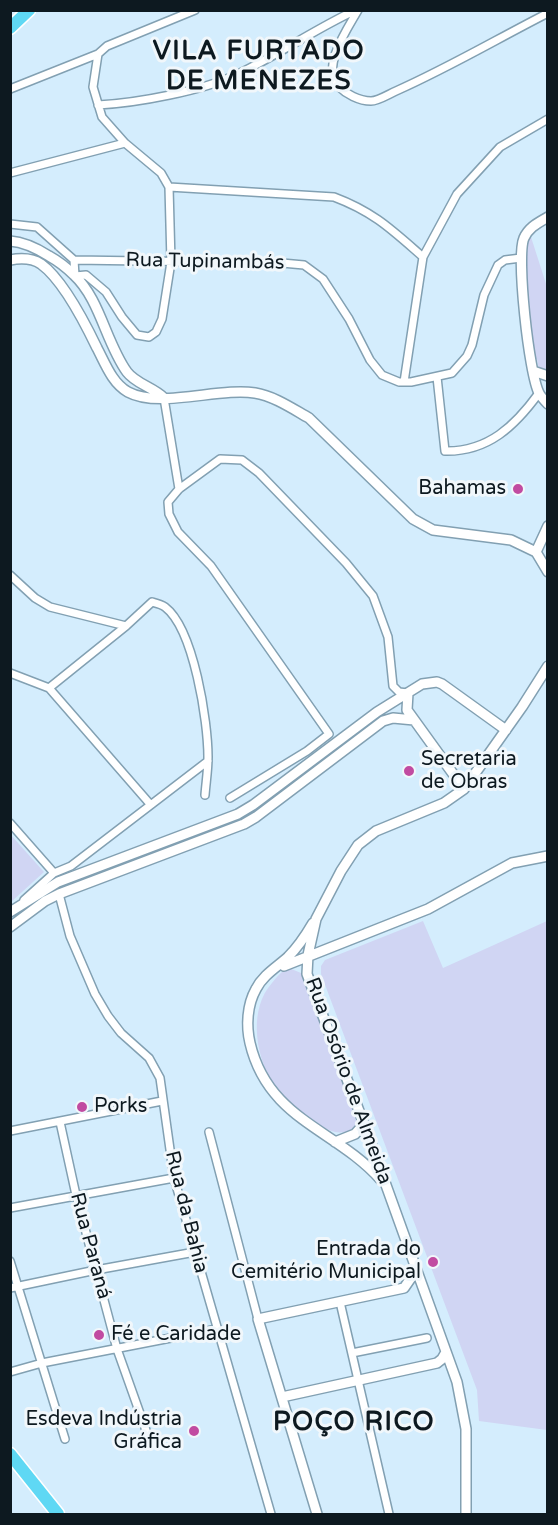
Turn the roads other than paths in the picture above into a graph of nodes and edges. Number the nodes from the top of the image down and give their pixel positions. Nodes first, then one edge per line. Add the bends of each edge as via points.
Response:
1 (29, 10) edge
2 (195, 10) edge
3 (357, 10) edge
4 (548, 13) edge
5 (10, 28) edge
6 (98, 54) junction
7 (10, 89) edge
8 (98, 105) junction
9 (548, 119) edge
10 (125, 143) junction
11 (10, 173) edge
12 (169, 187) junction
13 (548, 217) edge
14 (10, 224) edge
15 (10, 241) edge
16 (423, 257) junction
17 (521, 258) junction
18 (10, 260) edge
19 (74, 260) junction
20 (171, 262) junction
21 (75, 276) junction
22 (63, 288) junction
23 (85, 325) junction
24 (107, 334) junction
25 (533, 371) junction
26 (548, 376) edge
27 (437, 377) junction
28 (401, 382) junction
29 (548, 382) edge
30 (539, 393) junction
31 (164, 398) junction
32 (548, 404) edge
33 (179, 489) junction
34 (548, 526) edge
35 (536, 552) junction
36 (548, 572) edge
37 (10, 575) edge
38 (126, 626) junction
39 (548, 666) edge
40 (10, 673) edge
41 (49, 688) junction
42 (408, 693) junction
43 (414, 720) junction
44 (506, 730) junction
45 (208, 761) junction
46 (464, 789) junction
47 (205, 795) dead end
48 (231, 798) dead end
49 (150, 804) junction
50 (10, 823) edge
51 (548, 856) edge
52 (56, 878) junction
53 (59, 894) junction
54 (10, 912) edge
55 (316, 919) junction
56 (10, 927) edge
57 (324, 949) junction
58 (308, 955) junction
59 (279, 967) junction
60 (308, 978) junction
61 (162, 1101) junction
62 (60, 1122) junction
63 (364, 1124) junction
64 (10, 1131) edge
65 (209, 1132) dead end
66 (335, 1142) junction
67 (174, 1178) junction
68 (385, 1184) junction
69 (76, 1195) junction
70 (10, 1208) edge
71 (195, 1252) junction
72 (10, 1261) edge
73 (414, 1261) junction
74 (96, 1270) junction
75 (14, 1287) edge
76 (404, 1288) junction
77 (340, 1302) junction
78 (429, 1304) junction
79 (258, 1320) junction
80 (217, 1329) junction
81 (427, 1338) dead end
82 (117, 1349) junction
83 (446, 1352) junction
84 (352, 1353) junction
85 (42, 1363) junction
86 (10, 1372) edge
87 (359, 1380) junction
88 (282, 1397) junction
89 (148, 1436) dead end
90 (65, 1439) dead end
91 (10, 1454) edge
92 (58, 1515) edge
93 (271, 1515) edge
94 (317, 1515) edge
95 (389, 1515) edge
96 (466, 1515) edge

1 - 5 highway
2 - 6 street via 107,46
3 - 4 street via 334,57 336,84 349,95 372,101 429,77
3 - 8 street via 237,75 208,86
6 - 7 street
6 - 8 street via 93,87
8 - 10 street via 102,117
9 - 16 street via 500,147 457,194
10 - 11 street
10 - 12 street via 161,173
12 - 16 street via 334,197 378,218
12 - 20 street
13 - 17 main road via 529,229
14 - 19 street via 37,227
15 - 21 main road via 39,249
16 - 28 street
17 - 25 main road
17 - 27 street via 498,265 484,295 467,356 452,373
18 - 22 main road via 30,259 41,264
19 - 20 street, Rua Tupinambás
19 - 21 street
20 - 21 street via 162,319 149,337 138,335 106,292 86,275
20 - 28 street, Rua Tupinambás via 304,265 323,279 382,375
21 - 22 main road
21 - 24 main road
22 - 23 main road
23 - 24 main road via 100,327
23 - 31 main road via 112,377 128,392
24 - 31 main road via 131,377
25 - 26 main road
25 - 30 main road
27 - 28 street
27 - 30 street via 445,451 478,446 507,430
29 - 30 main road
30 - 32 main road
31 - 33 street
31 - 35 main road via 256,393 309,418 413,519 433,530 511,540
33 - 42 street via 220,459 242,460 259,473 373,596 388,637 391,682 396,690
33 - 48 street via 168,502 178,532 211,566 329,734
34 - 35 main road
35 - 36 main road
37 - 38 street via 50,607
38 - 41 street
38 - 45 street via 152,602 166,608 177,623 190,651 204,713
39 - 44 main road, Rua Osório de Almeida
40 - 41 street
41 - 49 street
42 - 43 main road via 407,710
42 - 44 main road via 436,681
42 - 52 main road via 238,814 131,855
43 - 46 main road
43 - 53 main road via 383,721 250,821
44 - 46 main road, Rua Osório de Almeida
45 - 47 street
45 - 49 street
46 - 55 main road, Rua Osório de Almeida via 444,803 376,831 358,845
49 - 52 street
50 - 52 street
51 - 57 main road via 512,863 428,909
52 - 54 main road
53 - 56 main road
53 - 61 street, Rua da Bahia via 70,936 95,994 121,1033 149,1058 160,1078
55 - 58 main road, Rua Osório de Almeida
55 - 59 main road
57 - 58 main road
57 - 60 main road via 317,955
58 - 59 main road
58 - 60 main road, Rua Osório de Almeida
59 - 60 main road via 297,966
59 - 66 main road via 261,980 250,1003 252,1050 278,1098
60 - 63 main road, Rua Osório de Almeida
61 - 62 street
61 - 67 street, Rua da Bahia
62 - 64 street
62 - 69 street, Rua Paraná
63 - 66 main road via 355,1134
63 - 68 main road, Rua Osório de Almeida
65 - 79 street
66 - 68 main road
67 - 69 street
67 - 71 street, Rua da Bahia
68 - 73 main road, Rua Osório de Almeida
69 - 70 street
69 - 74 street, Rua Paraná
71 - 74 street
71 - 80 street, Rua da Bahia
72 - 75 street
73 - 76 main road via 413,1275
73 - 78 main road, Rua Osório de Almeida
74 - 75 street
74 - 82 street, Rua Paraná
75 - 85 street
76 - 77 main road
76 - 78 main road via 418,1292
77 - 79 main road
77 - 84 street
78 - 83 main road, Rua Osório de Almeida
79 - 88 main road
80 - 82 street
80 - 93 street, Rua da Bahia
81 - 84 street
82 - 85 street
82 - 89 street, Rua Paraná
83 - 87 main road via 437,1363
83 - 96 main road, Rua Osório de Almeida via 463,1410
84 - 87 street
85 - 86 street
85 - 90 street
87 - 88 main road
87 - 95 street
88 - 94 main road
91 - 92 highway

